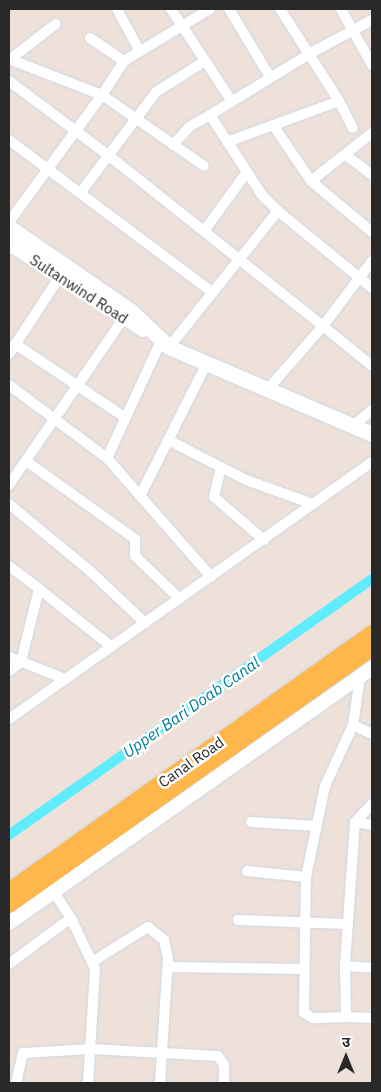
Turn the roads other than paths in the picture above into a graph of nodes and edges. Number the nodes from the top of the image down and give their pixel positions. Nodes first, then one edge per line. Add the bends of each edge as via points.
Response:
1 (117, 9) edge
2 (171, 9) edge
3 (210, 9) edge
4 (228, 9) edge
5 (280, 9) edge
6 (341, 9) edge
7 (372, 20) edge
8 (56, 24) dead end
9 (181, 27) junction
10 (352, 30) junction
11 (90, 38) dead end
12 (139, 50) junction
13 (309, 54) junction
14 (9, 60) edge
15 (124, 60) junction
16 (205, 61) junction
17 (372, 65) edge
18 (270, 77) junction
19 (9, 81) edge
20 (102, 95) junction
21 (231, 100) junction
22 (339, 101) junction
23 (210, 115) junction
24 (137, 120) junction
25 (273, 125) junction
26 (353, 128) dead end
27 (74, 130) junction
28 (372, 133) edge
29 (9, 140) edge
30 (227, 142) junction
31 (173, 145) junction
32 (108, 155) junction
33 (347, 156) junction
34 (46, 166) junction
35 (204, 166) dead end
36 (247, 172) junction
37 (372, 175) edge
38 (311, 181) junction
39 (81, 192) junction
40 (278, 211) junction
41 (9, 222) edge
42 (9, 227) edge
43 (204, 231) junction
44 (372, 232) edge
45 (10, 246) edge
46 (239, 259) junction
47 (372, 261) edge
48 (359, 277) junction
49 (60, 278) junction
50 (372, 288) edge
51 (212, 292) junction
52 (123, 319) junction
53 (322, 326) junction
54 (160, 340) junction
55 (15, 344) junction
56 (9, 354) edge
57 (207, 363) junction
58 (372, 366) edge
59 (9, 385) edge
60 (79, 385) junction
61 (268, 389) junction
62 (372, 410) edge
63 (126, 418) junction
64 (56, 420) junction
65 (353, 426) junction
66 (372, 434) edge
67 (168, 440) junction
68 (107, 458) junction
69 (26, 461) junction
70 (372, 462) edge
71 (221, 467) junction
72 (9, 484) edge
73 (140, 496) junction
74 (9, 504) edge
75 (313, 504) junction
76 (264, 540) junction
77 (9, 566) edge
78 (211, 577) junction
79 (39, 589) junction
80 (180, 599) junction
81 (145, 623) junction
82 (372, 633) edge
83 (112, 647) junction
84 (372, 648) edge
85 (9, 657) edge
86 (21, 662) junction
87 (9, 670) edge
88 (368, 672) edge
89 (65, 680) junction
90 (9, 718) edge
91 (352, 725) junction
92 (372, 734) edge
93 (372, 804) edge
94 (250, 822) dead end
95 (355, 822) junction
96 (372, 825) edge
97 (317, 826) junction
98 (247, 871) dead end
99 (306, 877) junction
100 (50, 886) junction
101 (9, 891) edge
102 (9, 905) edge
103 (71, 918) junction
104 (238, 920) dead end
105 (305, 922) junction
106 (9, 923) edge
107 (347, 924) junction
108 (92, 962) junction
109 (9, 964) edge
110 (345, 966) junction
111 (168, 967) junction
112 (372, 968) edge
113 (304, 969) junction
114 (346, 1018) junction
115 (372, 1018) edge
116 (91, 1049) junction
117 (162, 1053) junction
118 (16, 1083) edge
119 (88, 1083) edge
120 (160, 1083) edge
121 (224, 1083) edge

1 - 12 street
2 - 9 street
3 - 9 street
4 - 18 street
5 - 13 street
6 - 10 street
7 - 10 street
8 - 14 street
9 - 12 street
9 - 16 street
10 - 13 street
10 - 17 street
11 - 15 street
12 - 15 street
13 - 18 street
13 - 22 street
14 - 20 street
15 - 20 street
16 - 21 street
16 - 24 street via 156,92
18 - 21 street
19 - 27 street
20 - 24 street
20 - 27 street
21 - 23 street
22 - 25 street
22 - 26 street
23 - 30 street
23 - 31 street via 189,128
24 - 31 street
24 - 32 street
25 - 30 street
25 - 38 street
27 - 32 street
27 - 34 street
28 - 33 street
29 - 34 street
30 - 36 street
31 - 35 street
32 - 39 street
32 - 43 street
33 - 37 street
33 - 38 street
34 - 39 street
34 - 41 street
36 - 40 street
36 - 43 street
38 - 44 street
39 - 51 street
40 - 46 street
40 - 48 street
42 - 54 main road via 131,311
43 - 46 street
45 - 49 main road, Sultanwind Road
46 - 51 street
46 - 53 street
47 - 48 street
48 - 50 street
48 - 53 street
49 - 52 main road, Sultanwind Road
49 - 55 street
51 - 54 street
52 - 54 main road, Sultanwind Road
52 - 60 street
53 - 58 street
53 - 61 street
54 - 57 main road, Sultanwind Road
54 - 63 street
55 - 56 street
55 - 60 street
57 - 61 main road, Sultanwind Road
57 - 67 street
59 - 64 street
60 - 63 street
60 - 64 street
61 - 65 main road, Sultanwind Road
62 - 65 street
63 - 68 street
64 - 68 street
64 - 69 street
65 - 66 main road, Sultanwind Road
67 - 71 street
67 - 73 street
68 - 73 street
69 - 72 street
69 - 80 street via 134,539 135,556
70 - 75 street
71 - 75 street
71 - 76 street via 214,497
73 - 78 street
74 - 81 street via 90,571
75 - 76 street
76 - 78 street
77 - 79 street
78 - 80 street
79 - 83 street
79 - 86 street
80 - 81 street
81 - 83 street
82 - 101 main road, Canal Road
83 - 89 street
84 - 100 main road, Canal Road
85 - 86 street
86 - 87 street
86 - 89 street
88 - 91 street
88 - 100 street
89 - 90 street
91 - 92 street
91 - 97 street via 325,786
93 - 95 street
94 - 97 street
95 - 96 street
95 - 107 street
97 - 99 street
98 - 99 street
99 - 105 street
100 - 102 main road, Canal Road
100 - 103 street
100 - 106 street
103 - 108 street
103 - 109 street
104 - 105 street
105 - 107 street
105 - 113 street
107 - 110 street
108 - 111 street via 148,927 164,940
108 - 116 street via 96,977
110 - 112 street
110 - 114 street
111 - 113 street
111 - 117 street
113 - 114 street via 304,1013 313,1018
114 - 115 street
116 - 117 street
116 - 118 street via 23,1053
116 - 119 street
117 - 120 street
117 - 121 street via 218,1056 224,1066

